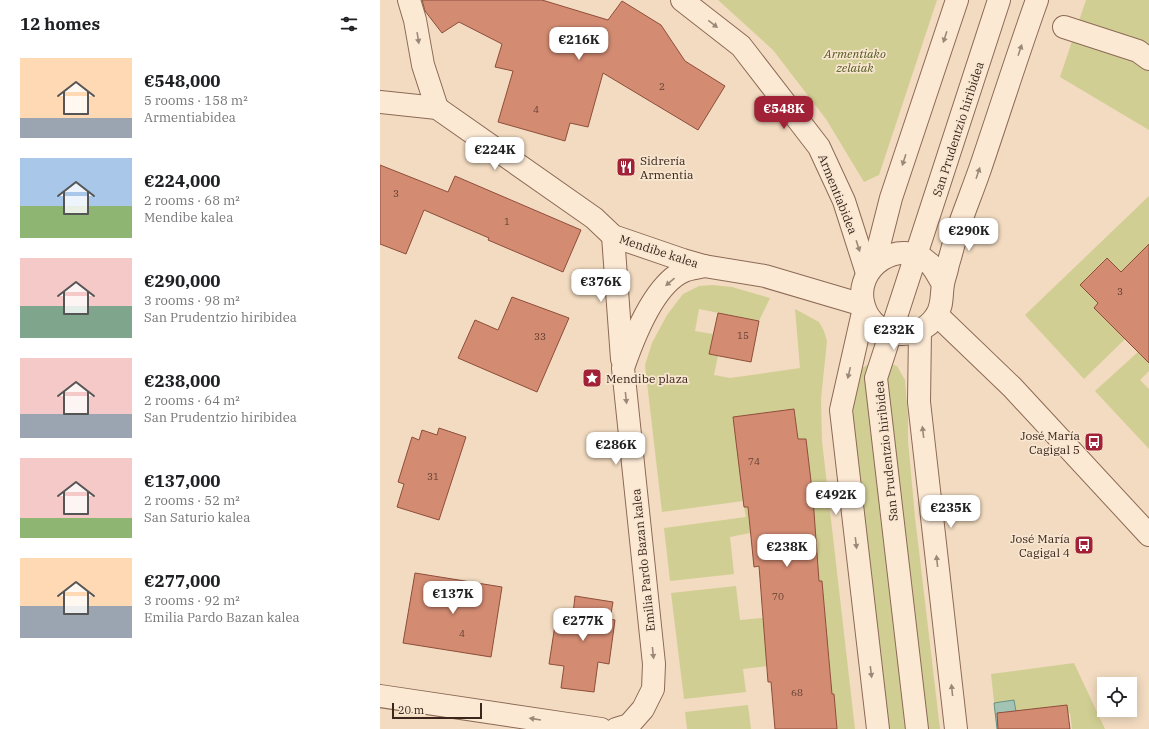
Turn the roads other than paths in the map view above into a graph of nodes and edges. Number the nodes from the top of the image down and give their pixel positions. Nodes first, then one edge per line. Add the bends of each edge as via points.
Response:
1 (409, 0) edge
2 (682, 0) edge
3 (957, 0) edge
4 (999, 0) edge
5 (1037, 0) edge
6 (1064, 27) dead end
7 (1149, 59) edge
8 (380, 102) edge
9 (437, 108) junction
10 (613, 236) junction
11 (916, 256) junction
12 (704, 266) junction
13 (871, 269) junction
14 (943, 284) junction
15 (864, 306) junction
16 (937, 315) junction
17 (920, 330) junction
18 (891, 333) junction
19 (623, 368) junction
20 (1149, 535) edge
21 (380, 696) edge
22 (602, 729) edge
23 (616, 729) edge
24 (878, 729) edge
25 (916, 729) edge
26 (956, 729) edge

1 -> 9 street via 422,65
2 -> 13 street, Armentiabidea via 741,46 819,147
3 -> 13 street via 891,198
4 - 11 street, San Prudentzio hiribidea
14 -> 5 street via 958,228
6 - 7 street via 1138,51
8 - 9 street, Mendibe kalea
9 - 10 street, Mendibe kalea via 594,218
10 - 12 street, Mendibe kalea
10 - 19 street, Mendibe kalea
11 - 13 street via 907,253 891,254
11 - 14 street via 930,264
11 - 18 street, San Prudentzio hiribidea
12 - 15 street, Mendibe kalea via 764,276
12 -> 19 street, Emilia Pardo Bazan kalea via 683,271 667,283 649,308 632,340
13 - 15 street via 862,289
14 - 16 street via 942,302
15 - 18 street via 869,318
15 -> 24 street via 841,410
16 - 17 street
16 - 20 street via 1012,387
17 - 18 street via 900,335
26 -> 17 street via 919,402
18 - 25 street, San Prudentzio hiribidea via 876,378
19 -> 23 street, Emilia Pardo Bazan kalea via 654,664 653,689 643,709 629,725
22 -> 21 street

